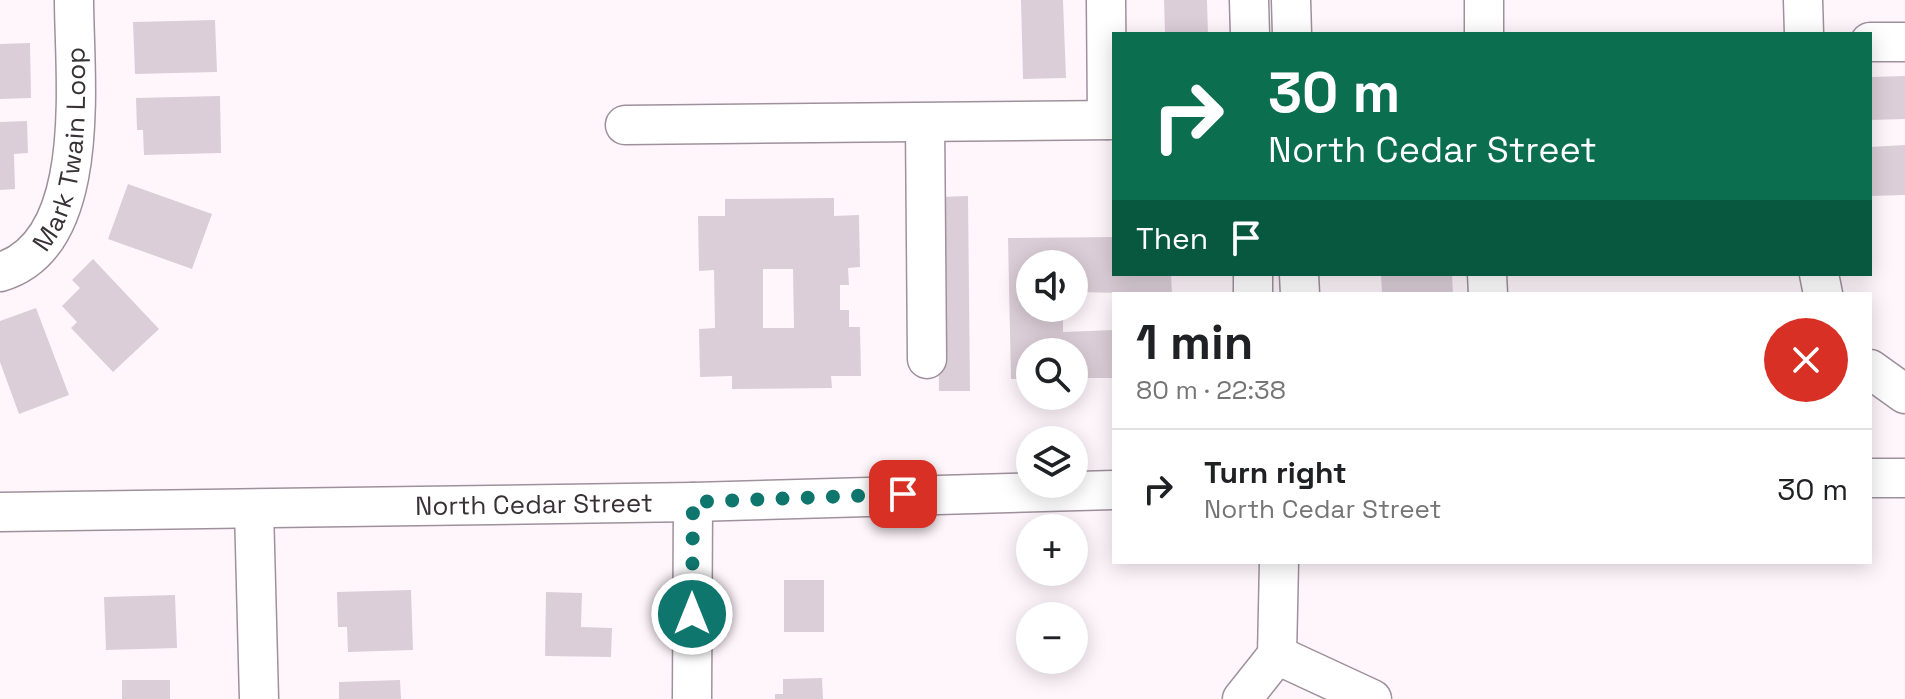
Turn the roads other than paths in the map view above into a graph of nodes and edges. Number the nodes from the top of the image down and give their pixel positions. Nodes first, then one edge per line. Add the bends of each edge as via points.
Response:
1 (74, 0) edge
2 (1106, 0) edge
3 (1249, 0) edge
4 (1291, 0) edge
5 (1484, 0) edge
6 (1803, 0) edge
7 (1250, 32) edge
8 (1292, 32) edge
9 (1484, 32) edge
10 (1804, 32) edge
11 (1872, 42) edge
12 (1905, 42) edge
13 (1111, 120) edge
14 (916, 123) junction
15 (625, 125) dead end
16 (0, 272) edge
17 (927, 359) dead end
18 (1872, 370) edge
19 (1905, 394) edge
20 (1872, 478) edge
21 (1905, 478) edge
22 (1112, 490) edge
23 (693, 502) junction
24 (254, 509) junction
25 (0, 512) edge
26 (1279, 564) edge
27 (1277, 655) junction
28 (259, 699) edge
29 (692, 699) edge
30 (1242, 699) edge
31 (1372, 699) edge

1 - 16 street, Mark Twain Loop via 75,141 64,203 39,246
2 - 13 street
3 - 7 street
4 - 8 street
5 - 9 street
6 - 10 street
11 - 12 street
13 - 14 street
14 - 15 street
14 - 17 street
18 - 19 street
20 - 21 street
22 - 23 street, North Cedar Street
23 - 24 street, North Cedar Street
23 - 29 street
24 - 25 street, North Cedar Street
24 - 28 street
26 - 27 street
27 - 30 street
27 - 31 street

